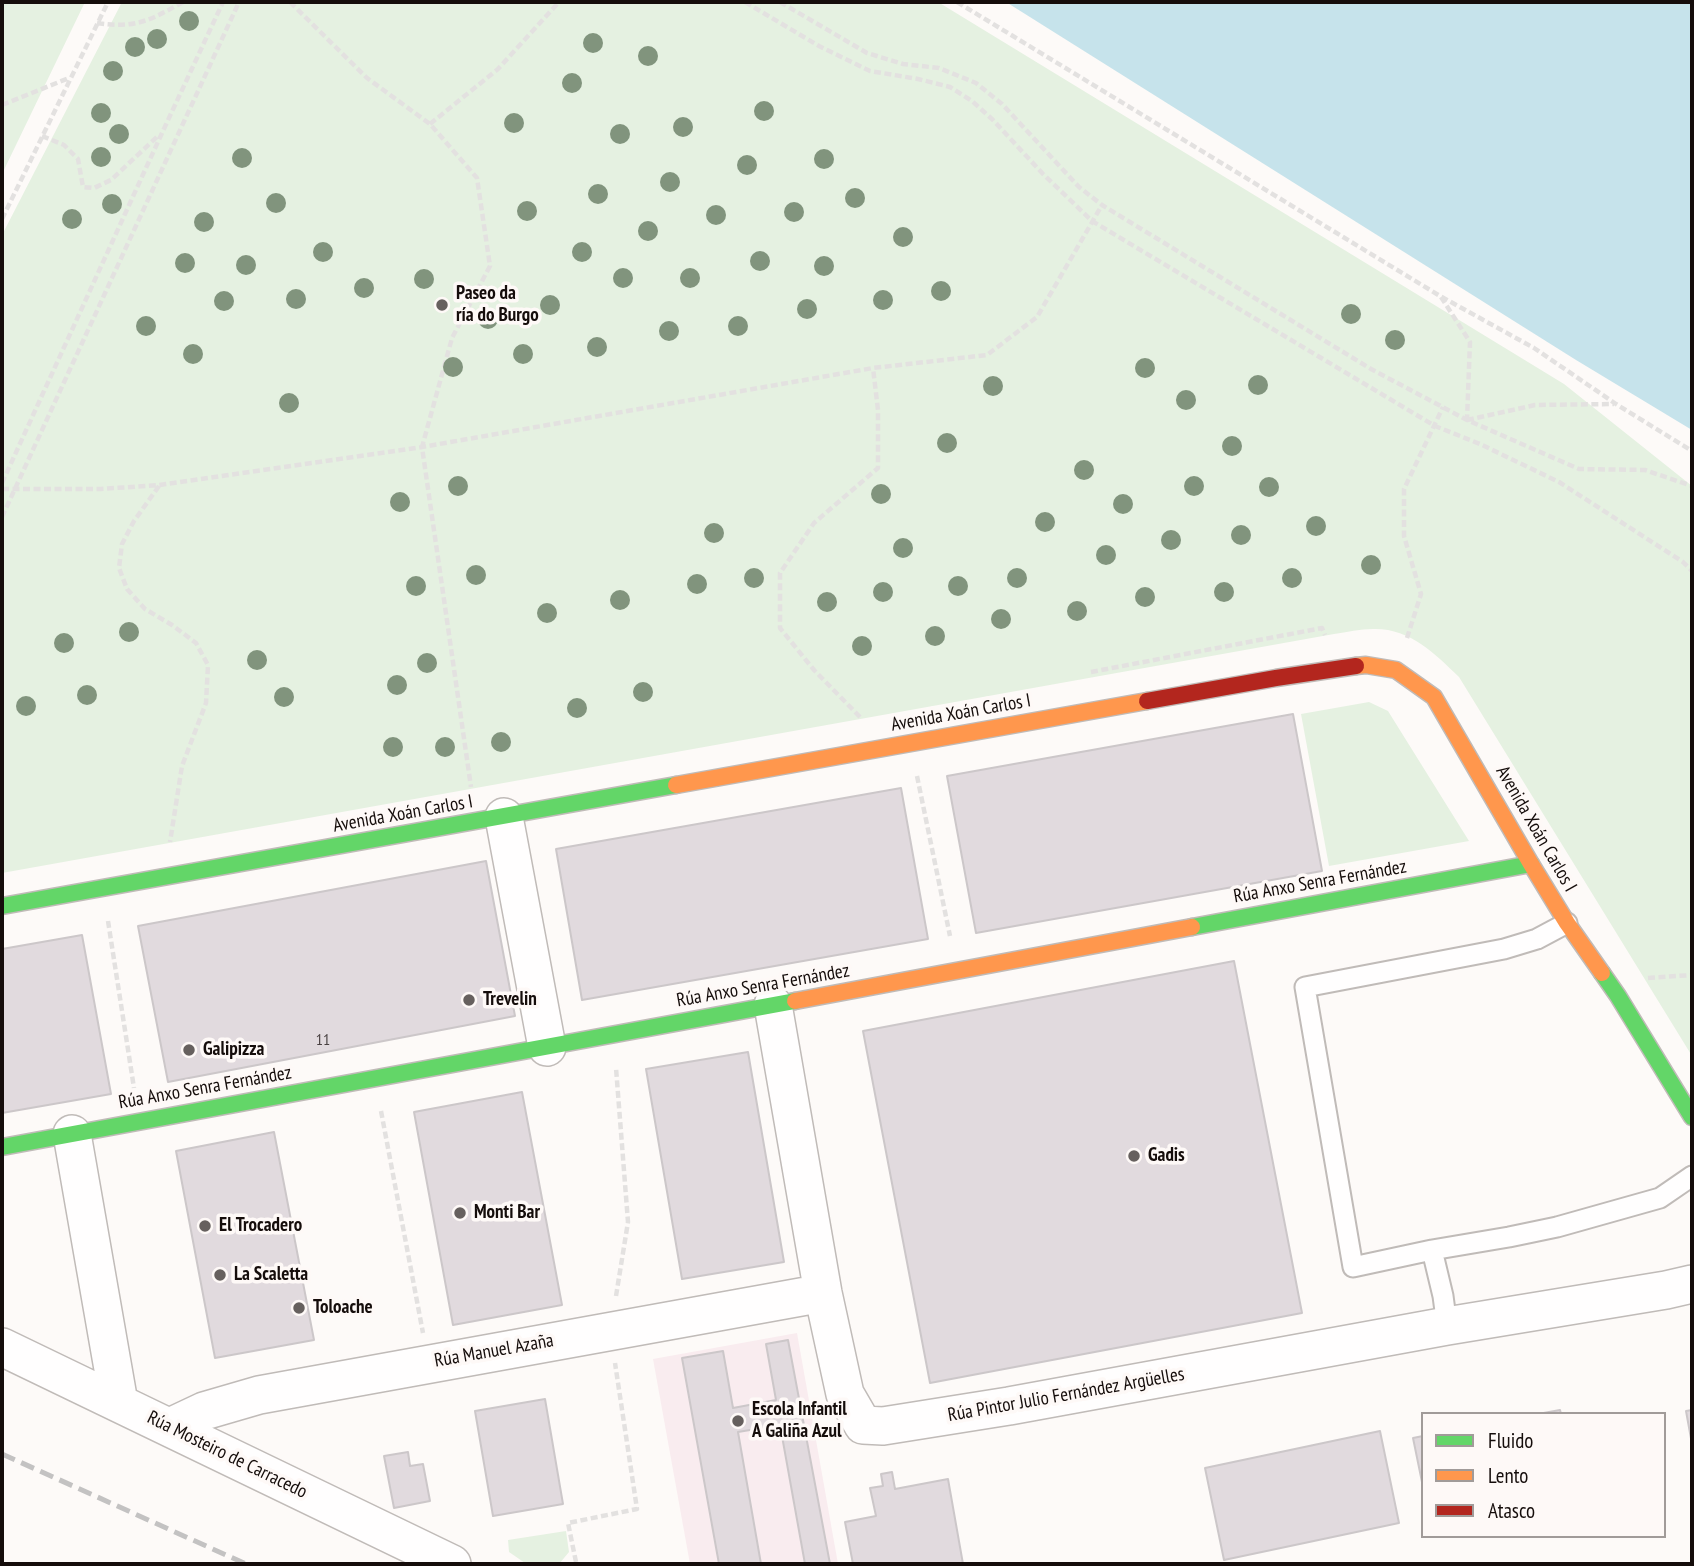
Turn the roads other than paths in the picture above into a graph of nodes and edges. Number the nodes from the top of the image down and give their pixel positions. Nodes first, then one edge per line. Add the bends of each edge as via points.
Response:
1 (504, 817) junction
2 (1531, 864) junction
3 (2, 906) edge
4 (1567, 923) junction
5 (773, 1005) junction
6 (547, 1047) junction
7 (1692, 1117) edge
8 (72, 1134) junction
9 (2, 1147) edge
10 (1692, 1176) edge
11 (1432, 1250) junction
12 (1692, 1284) edge
13 (823, 1293) junction
14 (1447, 1326) junction
15 (2, 1347) edge
16 (119, 1403) junction
17 (170, 1427) junction
18 (452, 1564) edge

1 - 2 street, Avenida Xoán Carlos I via 1366,665 1396,670 1434,696
1 - 3 street, Avenida Xoán Carlos I
1 - 6 street
2 - 4 street, Avenida Xoán Carlos I
2 - 5 street, Rúa Anxo Senra Fernández
4 - 7 street, Avenida Xoán Carlos I
4 - 11 lane via 1504,949 1305,987 1353,1267
5 - 6 street, Rúa Anxo Senra Fernández
5 - 13 street, Rúa Pintor Julio Fernández Argüelles
6 - 8 street, Rúa Anxo Senra Fernández
8 - 9 street, Rúa Anxo Senra Fernández
8 - 16 street
10 - 11 lane via 1660,1198 1570,1224
11 - 14 lane
12 - 14 street, Rúa Pintor Julio Fernández Argüelles
13 - 14 street, Rúa Pintor Julio Fernández Argüelles via 845,1394 863,1425 883,1426 1023,1403
13 - 17 street, Rúa Manuel Azaña via 259,1395 204,1411
15 - 16 street, Rúa Mosteiro de Carracedo
16 - 17 street, Rúa Mosteiro de Carracedo
17 - 18 street, Rúa Mosteiro de Carracedo

